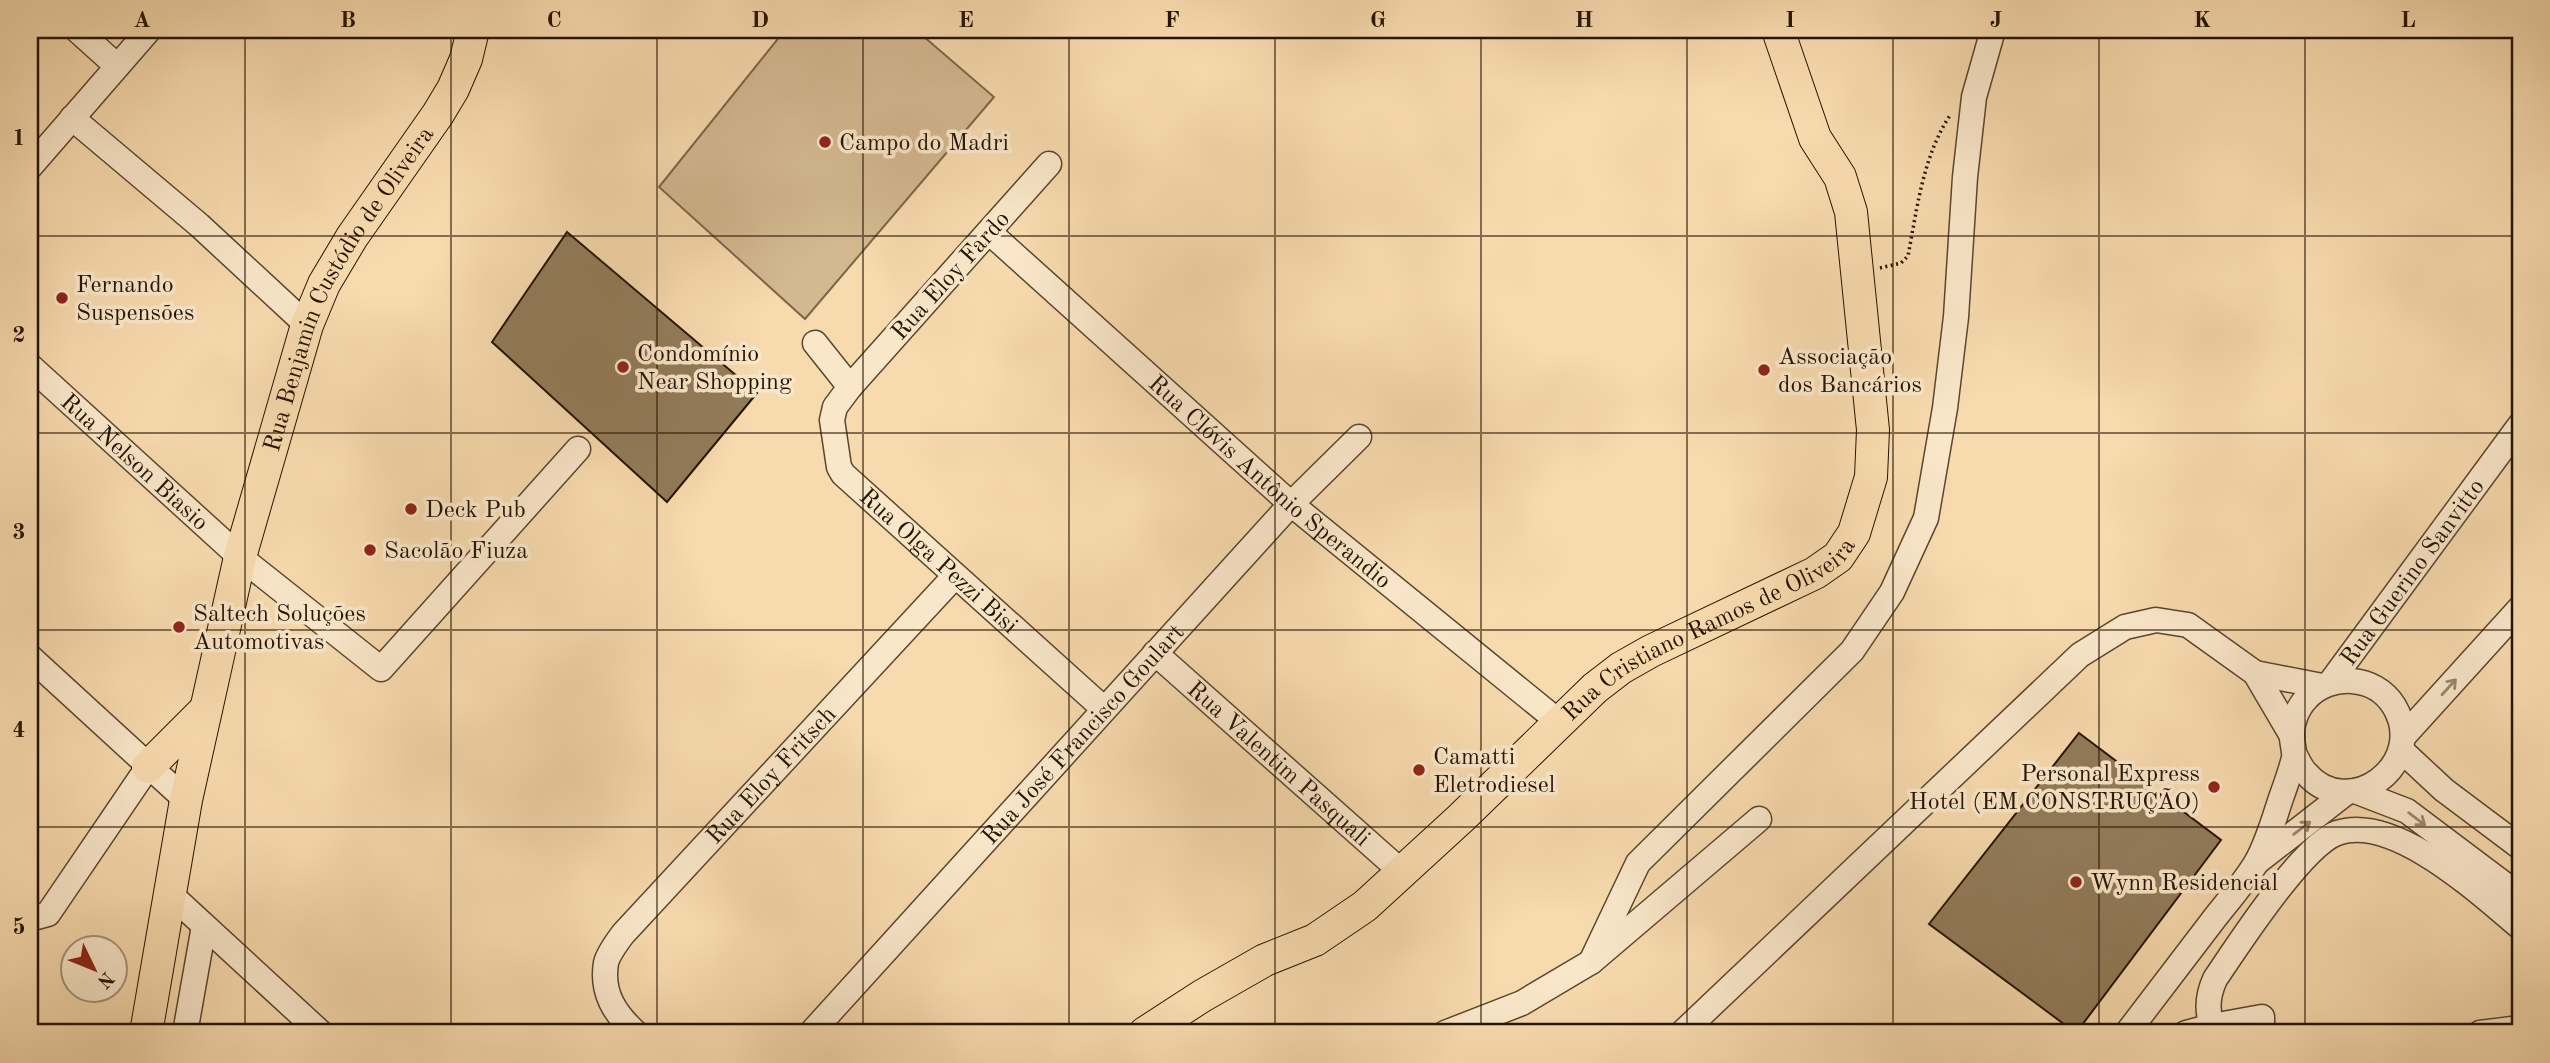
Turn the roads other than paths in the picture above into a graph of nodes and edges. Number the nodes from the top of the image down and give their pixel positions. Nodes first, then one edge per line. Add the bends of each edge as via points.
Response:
1 (77, 30) edge
2 (149, 30) edge
3 (473, 30) edge
4 (1778, 30) edge
5 (1993, 30) edge
6 (117, 66) junction
7 (72, 118) junction
8 (1049, 163) dead end
9 (30, 167) edge
10 (989, 232) junction
11 (306, 325) junction
12 (815, 343) dead end
13 (30, 366) edge
14 (850, 387) junction
15 (2520, 425) edge
16 (1359, 437) dead end
17 (578, 449) dead end
18 (1291, 505) junction
19 (240, 557) junction
20 (955, 576) junction
21 (2520, 608) edge
22 (1155, 653) junction
23 (30, 657) edge
24 (2255, 673) junction
25 (2326, 685) junction
26 (206, 709) junction
27 (1104, 709) junction
28 (1559, 722) junction
29 (2402, 743) junction
30 (2293, 746) junction
31 (148, 767) junction
32 (2351, 792) junction
33 (186, 800) junction
34 (1759, 819) dead end
35 (2520, 847) edge
36 (2256, 863) junction
37 (1403, 873) junction
38 (169, 893) junction
39 (2520, 897) edge
40 (34, 916) edge
41 (204, 926) junction
42 (2520, 927) edge
43 (1591, 962) junction
44 (2520, 1028) edge
45 (2213, 1030) edge
46 (146, 1033) edge
47 (185, 1033) edge
48 (321, 1033) edge
49 (636, 1033) edge
50 (811, 1033) edge
51 (1145, 1033) edge
52 (1445, 1033) edge
53 (1682, 1033) edge
54 (2127, 1033) edge
55 (2186, 1033) edge
56 (2262, 1033) edge
57 (2480, 1033) edge

1 - 6 street
2 - 6 street
3 - 11 main road, Rua Benjamin Custódio de Oliveira via 466,59 439,114 352,237
4 - 28 main road, Rua Cristiano Ramos de Oliveira via 1815,138 1840,177 1851,212 1873,430 1871,477 1860,518 1838,558 1621,668
5 - 43 street via 1974,97 1956,317 1926,518 1892,592 1852,651 1638,863
6 - 7 street
7 - 9 street
7 - 11 street via 199,225
8 - 10 street, Rua Eloy Fardo
10 - 14 street, Rua Eloy Fardo
10 - 18 street, Rua Clóvis Antônio Sperandio
11 - 19 main road, Rua Benjamin Custódio de Oliveira
12 - 14 street
13 - 19 street, Rua Nelson Biasio
14 - 20 street, Rua Olga Pezzi Bisi via 835,407 832,420 839,467
15 - 25 street, Rua Guerino Sanvitto
16 - 18 street, Rua José Francisco Goulart
17 - 19 street, Rua Nelson Biasio via 381,669
18 - 22 street, Rua José Francisco Goulart
18 - 28 street, Rua Clóvis Antônio Sperandio
19 - 26 main road, Rua Benjamin Custódio de Oliveira
20 - 27 street, Rua Olga Pezzi Bisi
20 - 49 street, Rua Eloy Fritsch via 623,934 606,961 606,983 609,1002
29 -> 21 street
22 - 27 street, Rua José Francisco Goulart
22 - 37 street, Rua Valentim Pasquali
23 - 31 street
24 - 25 street
24 - 30 street
24 - 53 street via 2188,625 2157,620 2125,627 2080,655
25 - 29 street via 2347,680 2380,691 2400,720
25 - 30 street via 2306,699 2295,716
26 - 31 main road
26 - 33 main road, Rua Benjamin Custódio de Oliveira
27 - 50 street, Rua José Francisco Goulart
28 - 37 main road, Rua Cristiano Ramos de Oliveira
29 - 32 street via 2392,769 2376,784
29 - 35 street via 2444,790
30 - 32 street via 2306,774 2325,787
30 - 36 street via 2278,808
31 - 33 street
31 - 40 street via 48,914
36 -> 32 street
32 -> 39 street via 2407,811
33 - 38 main road, Rua Benjamin Custódio de Oliveira
34 - 43 street
36 - 54 street
37 - 51 main road, Rua Cristiano Ramos de Oliveira via 1315,940 1265,960
38 - 41 street
38 - 46 main road, Rua Benjamin Custódio de Oliveira
41 - 47 street
41 - 48 street
42 - 45 street via 2423,852 2394,836 2367,830 2337,833 2306,855 2215,979 2207,1006
43 - 52 street via 1521,1003
44 - 57 street
45 - 55 street
45 - 56 street via 2262,1017

